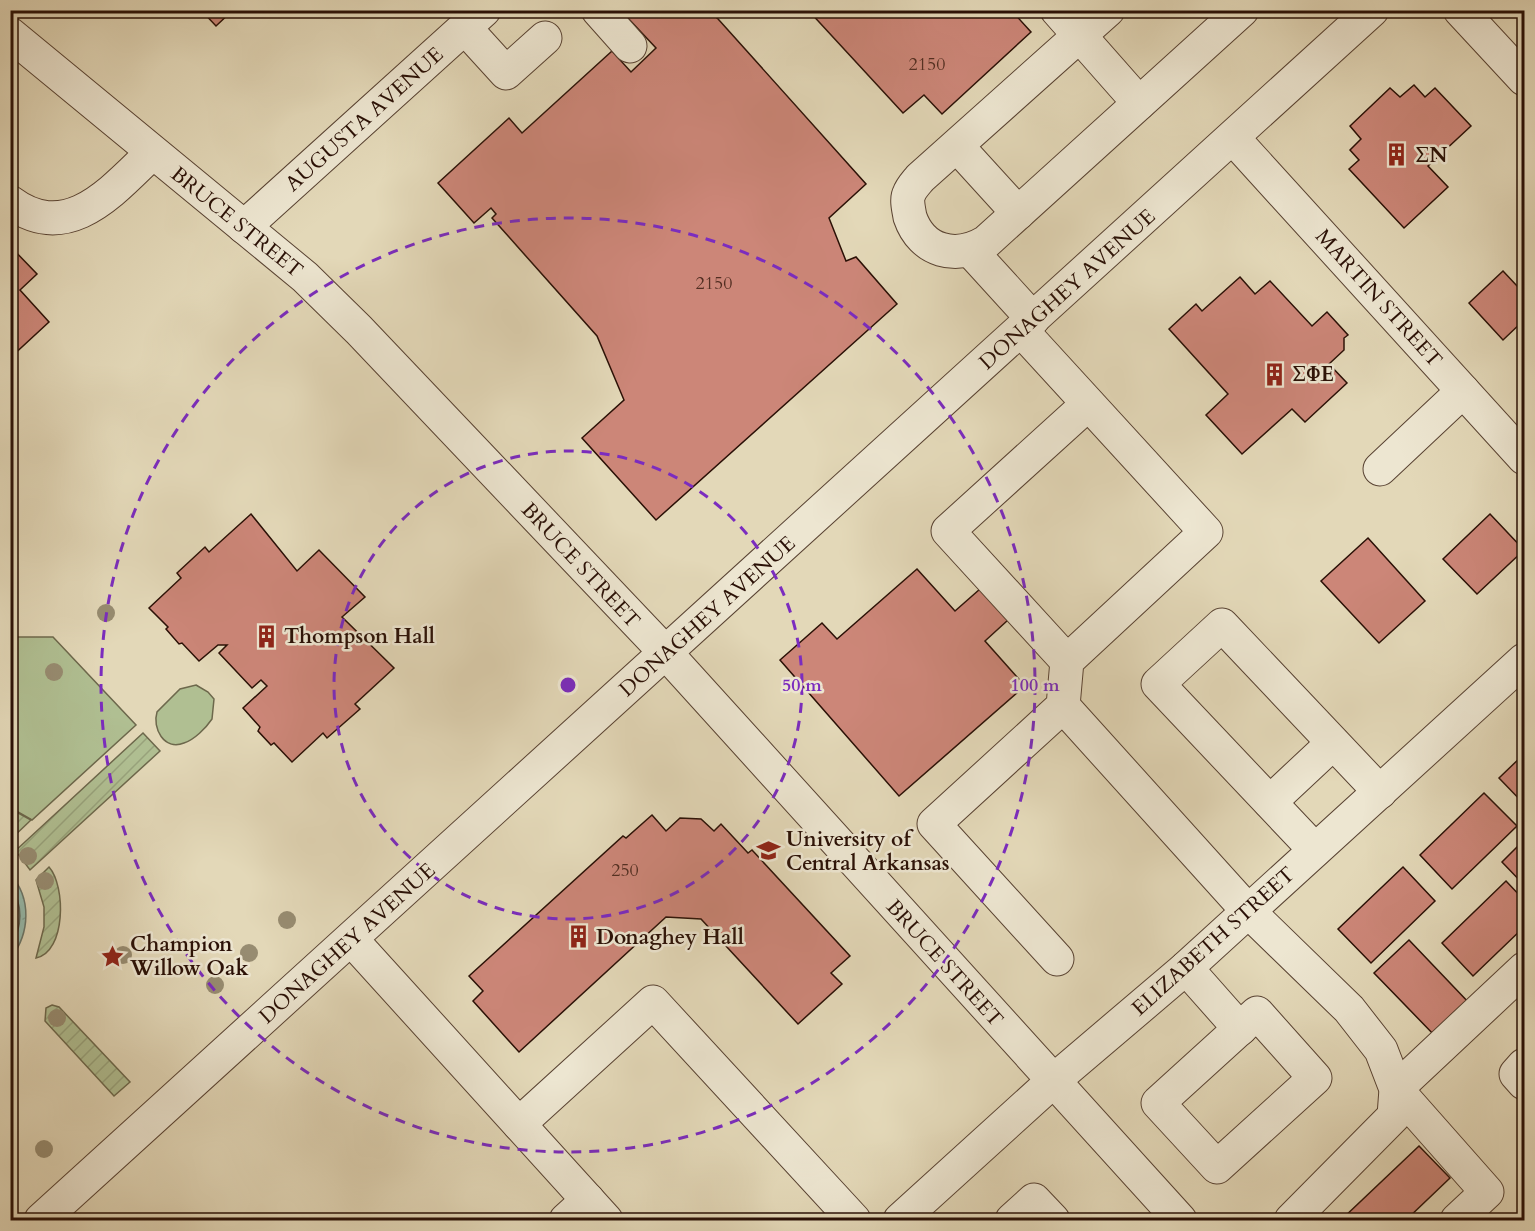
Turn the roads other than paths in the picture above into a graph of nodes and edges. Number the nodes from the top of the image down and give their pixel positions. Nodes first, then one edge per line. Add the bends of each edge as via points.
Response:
1 (598, 10) edge
2 (1057, 10) edge
3 (1108, 10) edge
4 (1242, 10) edge
5 (1372, 10) edge
6 (1460, 10) edge
7 (474, 19) edge
8 (10, 34) edge
9 (1080, 36) junction
10 (545, 38) dead end
11 (630, 46) dead end
12 (1524, 79) edge
13 (1139, 103) junction
14 (1233, 138) junction
15 (957, 146) junction
16 (152, 153) junction
17 (10, 202) edge
18 (1018, 213) junction
19 (244, 227) junction
20 (971, 251) junction
21 (1027, 325) junction
22 (1463, 391) junction
23 (1088, 404) junction
24 (1524, 458) edge
25 (1380, 469) dead end
26 (666, 653) junction
27 (1524, 660) edge
28 (1067, 661) junction
29 (1062, 706) junction
30 (1333, 742) junction
31 (1380, 792) junction
32 (1270, 802) junction
33 (1315, 850) junction
34 (1248, 911) junction
35 (351, 939) junction
36 (1057, 959) dead end
37 (1186, 968) junction
38 (1524, 969) edge
39 (1240, 1029) junction
40 (1524, 1065) edge
41 (1052, 1082) junction
42 (1524, 1083) edge
43 (1395, 1089) junction
44 (519, 1124) junction
45 (587, 1214) edge
46 (838, 1215) edge
47 (41, 1221) edge
48 (900, 1221) edge
49 (1012, 1221) edge
50 (1053, 1221) edge
51 (1180, 1221) edge
52 (1291, 1221) edge
53 (1457, 1221) edge

1 - 11 street
2 - 9 street
3 - 9 street
4 - 13 street
5 - 14 street, DONAGHEY AVENUE
6 - 12 street
7 - 10 street via 506,73
7 - 19 street, AUGUSTA AVENUE
8 - 16 street, BRUCE STREET
9 - 13 street
9 - 15 street
13 - 18 street
14 - 21 street, DONAGHEY AVENUE
14 - 22 street, MARTIN STREET
15 - 18 street
15 - 20 street via 914,187 908,196 909,215 918,236 936,248 959,253
16 - 17 street via 100,202 80,214 41,218
16 - 19 street, BRUCE STREET
18 - 20 street
19 - 26 street, BRUCE STREET via 305,277 359,330
20 - 21 street
21 - 23 street
21 - 26 street, DONAGHEY AVENUE
22 - 24 street, MARTIN STREET
22 - 25 street
23 - 28 street via 1206,532
23 - 28 street via 948,531
26 - 35 street, DONAGHEY AVENUE
26 - 41 street, BRUCE STREET
27 - 31 street, ELIZABETH STREET
28 - 29 street
29 - 34 street
29 - 36 street via 934,824
30 - 31 street
30 - 32 street
30 - 32 street via 1222,625 1158,684
31 - 33 street, ELIZABETH STREET
32 - 33 street
33 - 34 street, ELIZABETH STREET
34 - 37 street, ELIZABETH STREET
34 - 43 street via 1349,1009 1381,1050
35 - 44 street
35 - 47 street, DONAGHEY AVENUE
37 - 39 street
37 - 41 street, ELIZABETH STREET
38 - 43 street
39 - 39 street via 1257,1013 1315,1078 1217,1167 1158,1103
40 - 42 street via 1516,1074
41 - 48 street, ELIZABETH STREET
41 - 51 street, BRUCE STREET
43 - 52 street via 1394,1116
43 - 53 street via 1487,1192
44 - 45 street
44 - 46 street via 653,1002
49 - 50 street via 1034,1200

